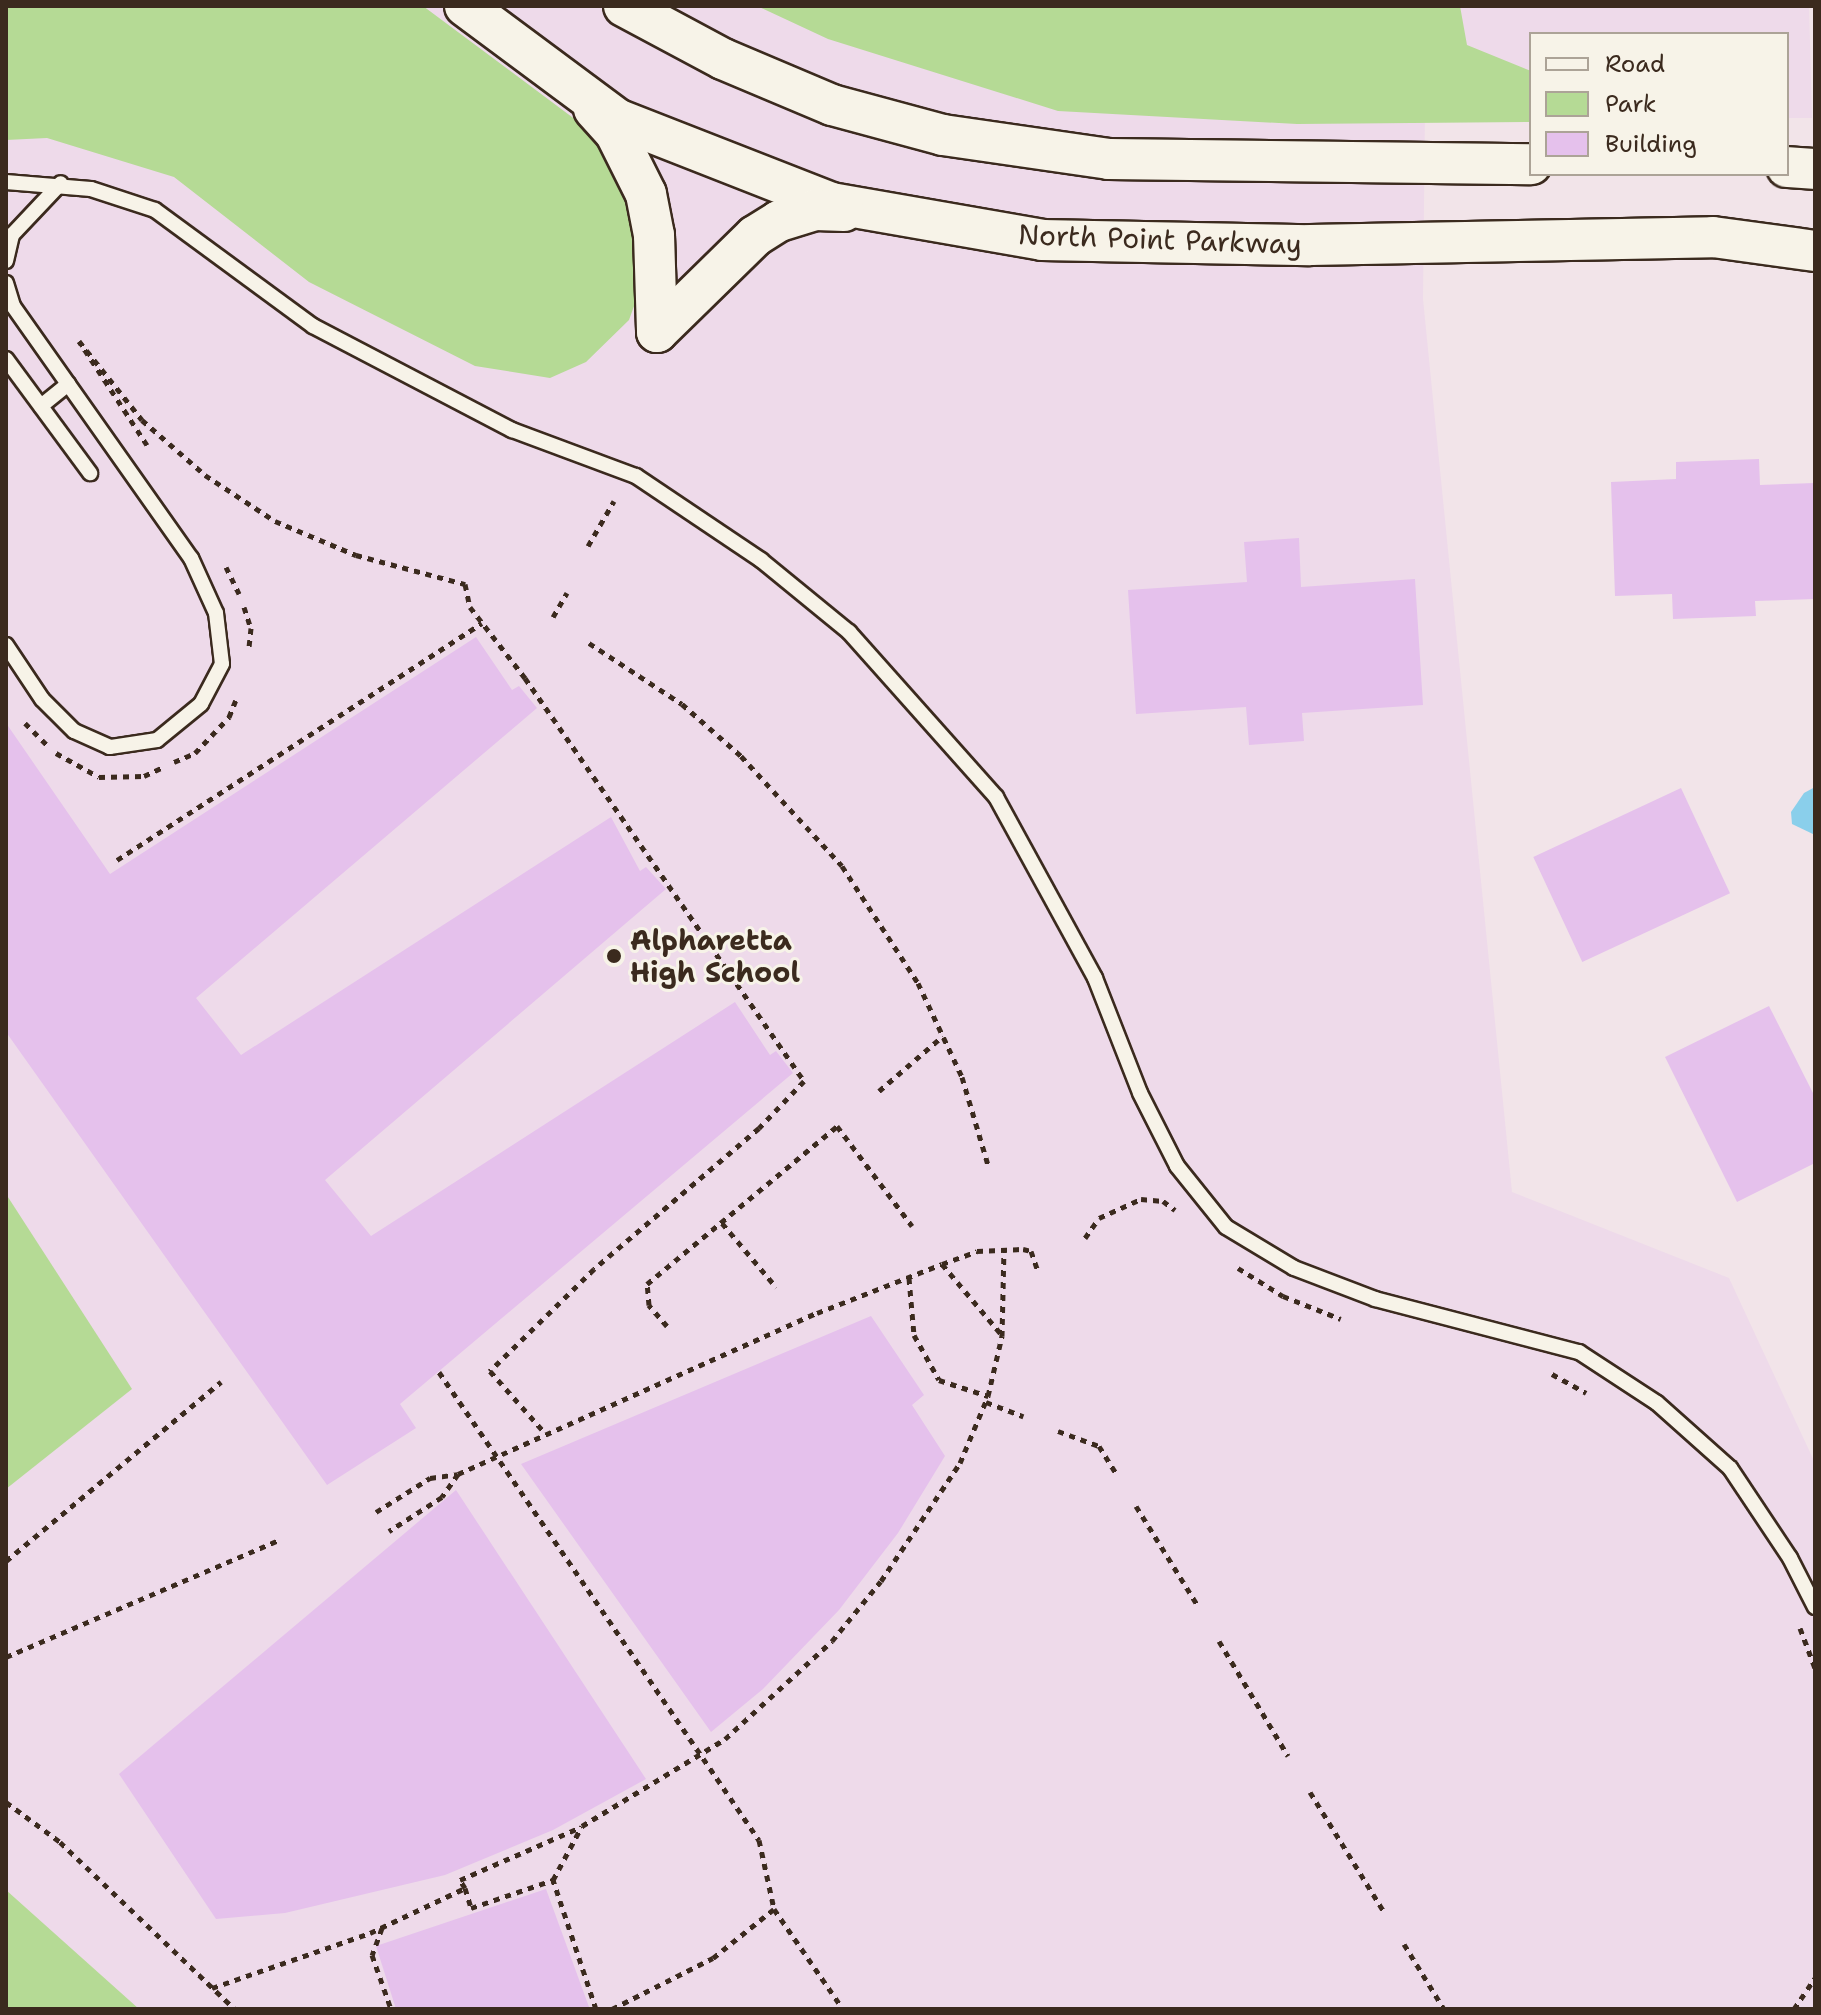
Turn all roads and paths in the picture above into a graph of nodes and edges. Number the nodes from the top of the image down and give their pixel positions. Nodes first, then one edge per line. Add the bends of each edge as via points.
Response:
1 (465, 6) edge
2 (624, 6) edge
3 (580, 95) junction
4 (1529, 164) edge
5 (1789, 167) edge
6 (1815, 169) edge
7 (6, 182) edge
8 (61, 183) junction
9 (884, 212) junction
10 (1815, 251) edge
11 (6, 261) edge
12 (6, 283) edge
13 (6, 359) edge
14 (68, 384) junction
15 (41, 406) junction
16 (156, 459) dead end
17 (90, 473) dead end
18 (614, 501) dead end
19 (588, 546) dead end
20 (225, 565) dead end
21 (567, 593) dead end
22 (553, 617) dead end
23 (482, 623) junction
24 (589, 643) dead end
25 (6, 645) edge
26 (248, 652) dead end
27 (240, 690) dead end
28 (23, 719) dead end
29 (117, 860) dead end
30 (943, 1036) junction
31 (879, 1091) dead end
32 (988, 1165) dead end
33 (1179, 1214) dead end
34 (722, 1223) junction
35 (912, 1226) dead end
36 (1085, 1238) dead end
37 (1004, 1248) junction
38 (1226, 1259) dead end
39 (942, 1264) junction
40 (1038, 1271) dead end
41 (909, 1278) junction
42 (776, 1287) dead end
43 (1341, 1319) dead end
44 (667, 1326) dead end
45 (1002, 1336) junction
46 (439, 1372) dead end
47 (221, 1382) dead end
48 (987, 1399) junction
49 (1023, 1416) dead end
50 (1058, 1431) dead end
51 (545, 1433) junction
52 (495, 1455) junction
53 (1116, 1473) dead end
54 (458, 1474) junction
55 (1136, 1506) dead end
56 (376, 1512) dead end
57 (389, 1531) dead end
58 (277, 1541) dead end
59 (6, 1561) edge
60 (1198, 1606) dead end
61 (1815, 1607) edge
62 (1219, 1641) dead end
63 (6, 1657) edge
64 (699, 1754) junction
65 (1288, 1756) dead end
66 (1310, 1792) dead end
67 (6, 1802) edge
68 (582, 1826) junction
69 (553, 1880) junction
70 (465, 1888) junction
71 (774, 1909) junction
72 (1383, 1910) dead end
73 (383, 1927) junction
74 (1404, 1944) dead end
75 (1815, 1978) edge
76 (212, 1988) junction
77 (235, 2009) edge
78 (391, 2009) edge
79 (596, 2009) edge
80 (612, 2009) edge
81 (843, 2009) edge
82 (1444, 2009) edge
83 (1794, 2009) edge

1 - 3 street, North Point Parkway
2 - 4 street via 723,59 832,105 943,135 1109,159
3 - 9 street, North Point Parkway via 617,119 818,198
3 - 9 street via 615,132 646,194 654,235 657,332 722,266 779,221 816,210
5 - 6 street
7 - 8 lane
8 - 11 lane via 12,235
8 - 61 lane via 155,210 313,326 512,430 636,476 772,569 849,632 996,797 1095,978 1140,1093 1177,1166 1226,1227 1294,1268 1375,1299 1579,1352 1657,1403 1730,1468 1790,1558
9 - 10 street, North Point Parkway via 1042,240 1310,245 1713,237
12 - 14 lane via 13,306
13 - 15 lane
14 - 15 lane
14 - 25 lane via 191,558 216,613 222,664 201,704 157,740 110,747 74,731 42,699
15 - 17 lane
16 - 23 path via 79,341 142,420 205,475 275,521 356,555 465,584 470,607
18 - 19 path
20 - 26 path via 251,628
21 - 22 path
23 - 29 path
23 - 51 path via 804,1081 759,1128 594,1269 490,1371
24 - 30 path via 682,704 794,809 883,924
27 - 28 path via 229,717 195,753 144,776 99,777 64,761
30 - 31 path
30 - 32 path
33 - 36 path via 1163,1201 1141,1199 1099,1218
34 - 35 path via 837,1126
34 - 42 path
34 - 44 path via 647,1284 649,1305
37 - 39 path
37 - 40 path via 1031,1251
37 - 45 path
38 - 43 path via 1283,1296
39 - 41 path
39 - 45 path
41 - 48 path via 914,1335 939,1380
41 - 51 path
45 - 48 path
46 - 52 path
47 - 59 path
48 - 49 path
48 - 64 path via 960,1463 929,1515 842,1629 774,1699
50 - 53 path via 1099,1446
51 - 52 path
52 - 54 path
52 - 64 path
54 - 56 path via 430,1478
54 - 57 path via 442,1497
55 - 60 path
58 - 63 path
62 - 65 path
64 - 68 path
64 - 71 path via 759,1840
66 - 72 path
67 - 76 path via 60,1842
68 - 69 path
68 - 70 path via 460,1880
69 - 70 path via 471,1908
69 - 79 path
70 - 73 path
71 - 80 path via 713,1958
71 - 81 path
73 - 76 path
73 - 78 path via 372,1955
74 - 82 path
75 - 83 path
76 - 77 path

